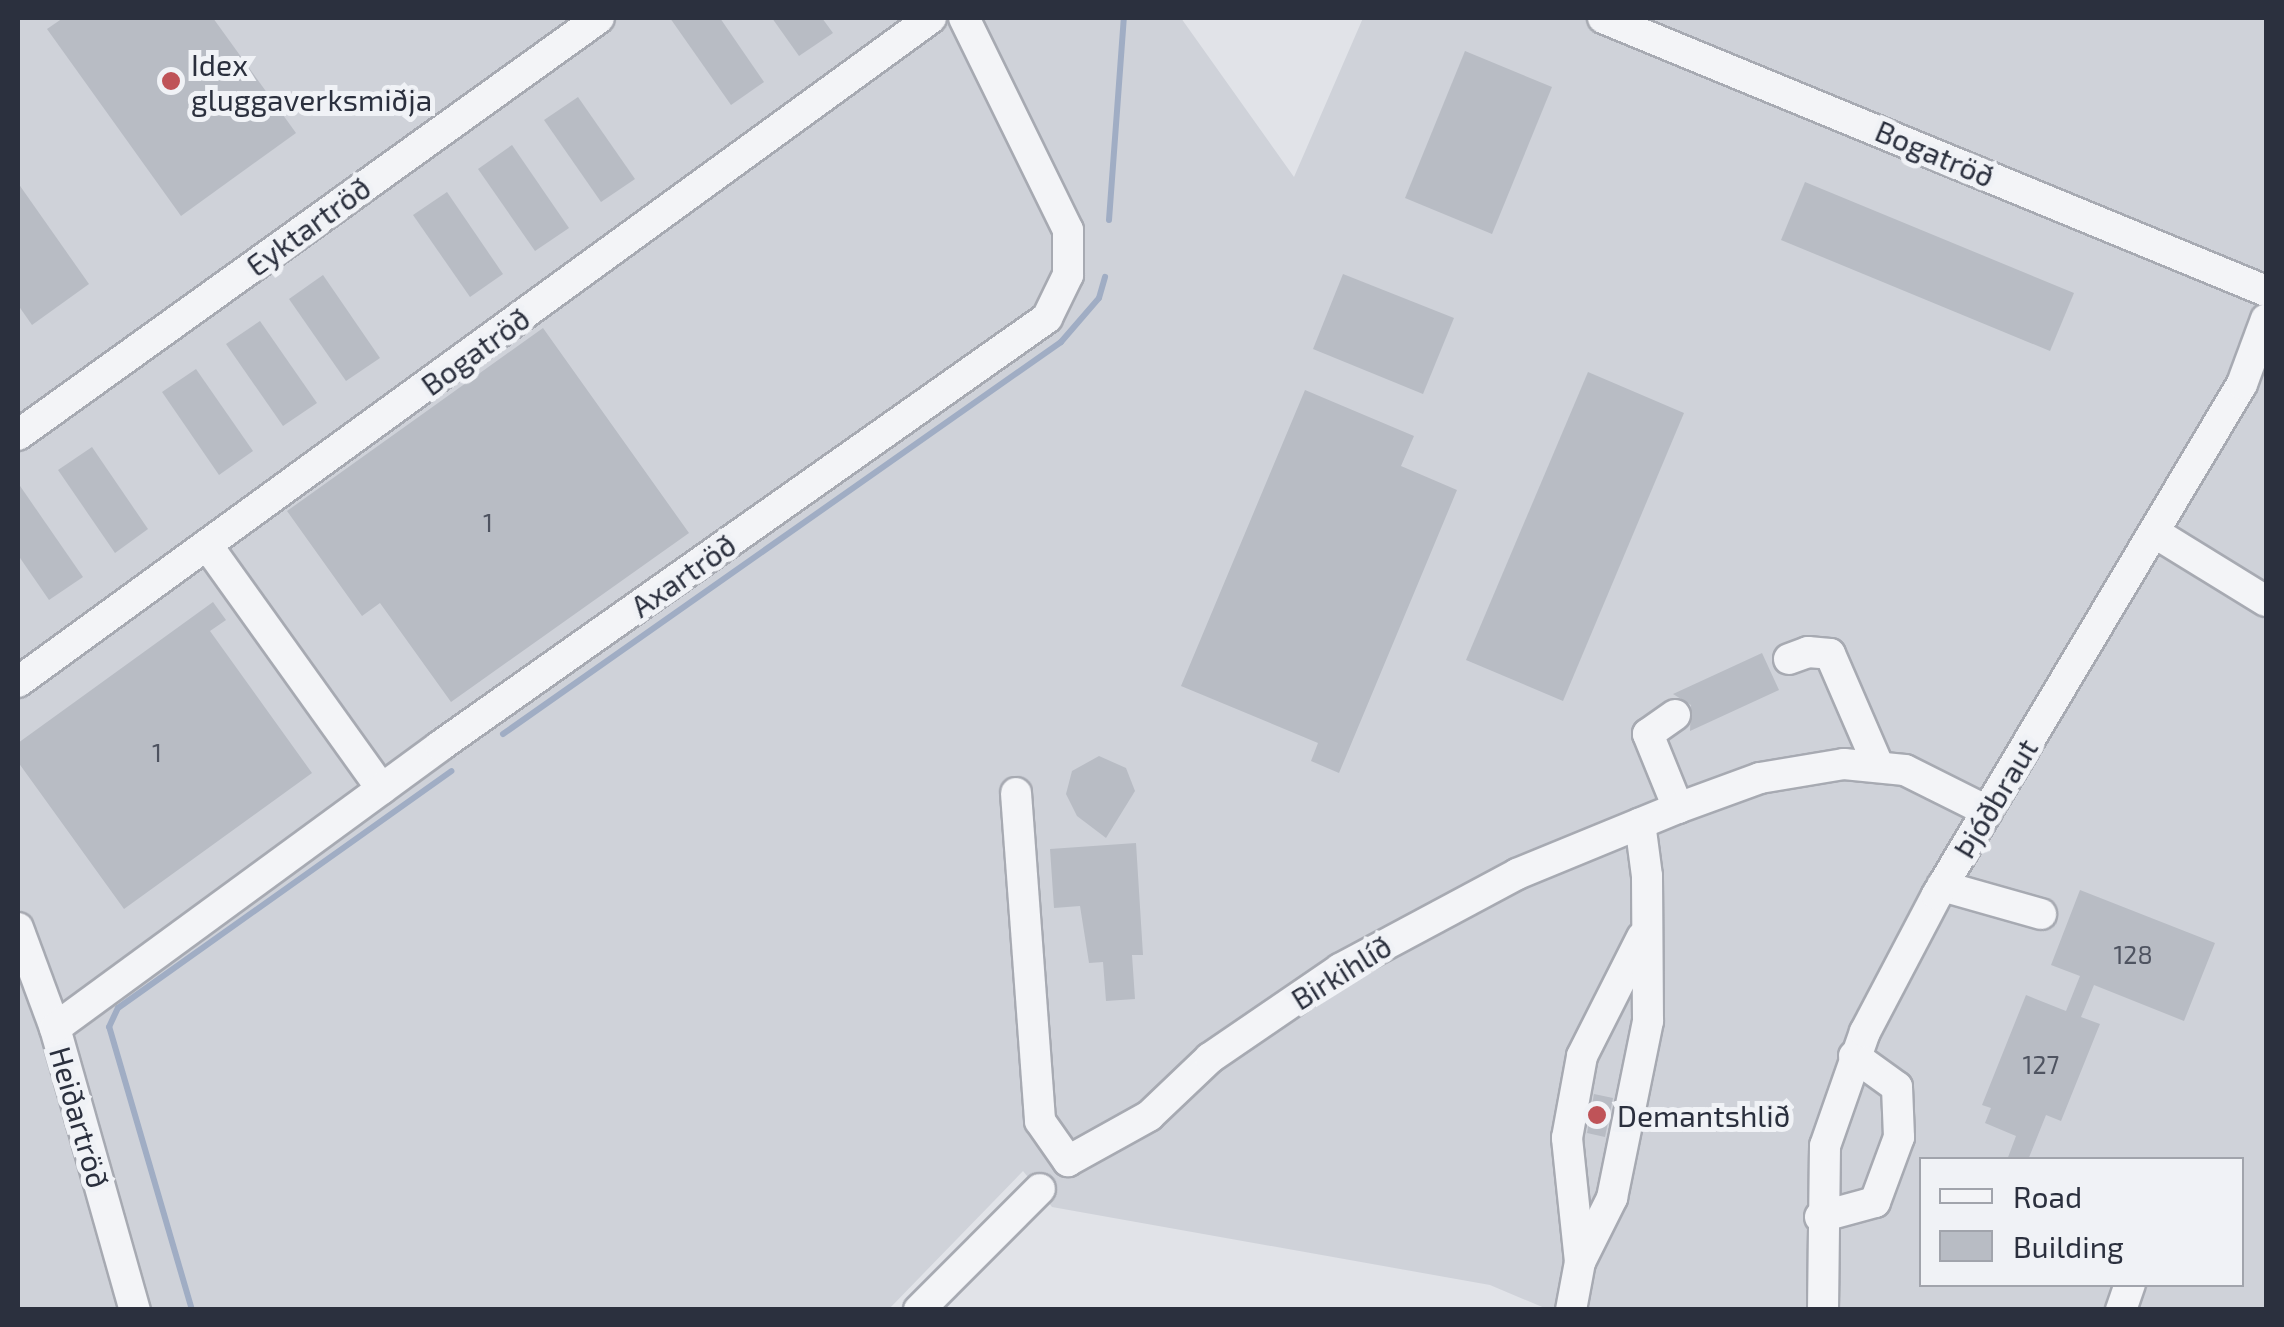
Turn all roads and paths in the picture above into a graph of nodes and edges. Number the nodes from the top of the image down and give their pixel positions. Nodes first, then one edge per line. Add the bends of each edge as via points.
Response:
1 (599, 18) edge
2 (931, 18) edge
3 (964, 18) edge
4 (1604, 18) edge
5 (2266, 291) edge
6 (2266, 319) edge
7 (18, 435) edge
8 (2157, 534) junction
9 (206, 545) junction
10 (2266, 602) edge
11 (1790, 660) dead end
12 (18, 682) edge
13 (1675, 715) dead end
14 (1878, 764) junction
15 (382, 789) junction
16 (1016, 794) dead end
17 (1678, 808) junction
18 (1987, 811) junction
19 (1640, 824) junction
20 (1942, 886) junction
21 (2041, 914) dead end
22 (18, 928) edge
23 (1644, 934) junction
24 (55, 1028) junction
25 (1854, 1056) junction
26 (1040, 1190) dead end
27 (1820, 1217) junction
28 (1580, 1262) junction
29 (135, 1310) edge
30 (919, 1310) edge
31 (1570, 1310) edge
32 (1823, 1310) edge

1 - 7 street, Eyktartröð
2 - 9 street, Bogatröð
3 - 15 street, Axartröð via 1068,230 1068,275 1047,318
4 - 5 street, Bogatröð
6 - 8 street, Þjóðbraut via 2242,384
8 - 10 street
8 - 18 street, Þjóðbraut
9 - 12 street, Bogatröð
9 - 15 street
11 - 14 street via 1808,652 1830,654
13 - 17 street via 1648,734
14 - 17 street, Birkihlíð via 1805,766
14 - 18 street, Birkihlíð via 1905,770
15 - 24 street, Axartröð
16 - 19 street, Birkihlíð via 1040,1121 1068,1161 1149,1116 1210,1058 1340,969 1517,874
17 - 19 street, Birkihlíð
18 - 20 street, Þjóðbraut
19 - 23 street via 1647,876
20 - 21 street
20 - 25 street, Þjóðbraut
22 - 24 street, Heiðartröð
23 - 28 street via 1645,1035 1612,1198
23 - 28 street via 1578,1074 1566,1138
24 - 29 street, Heiðartröð
25 - 27 street, Þjóðbraut via 1825,1146
25 - 27 street via 1897,1087 1899,1137 1875,1202
26 - 30 street
27 - 32 street, Þjóðbraut
28 - 31 street

